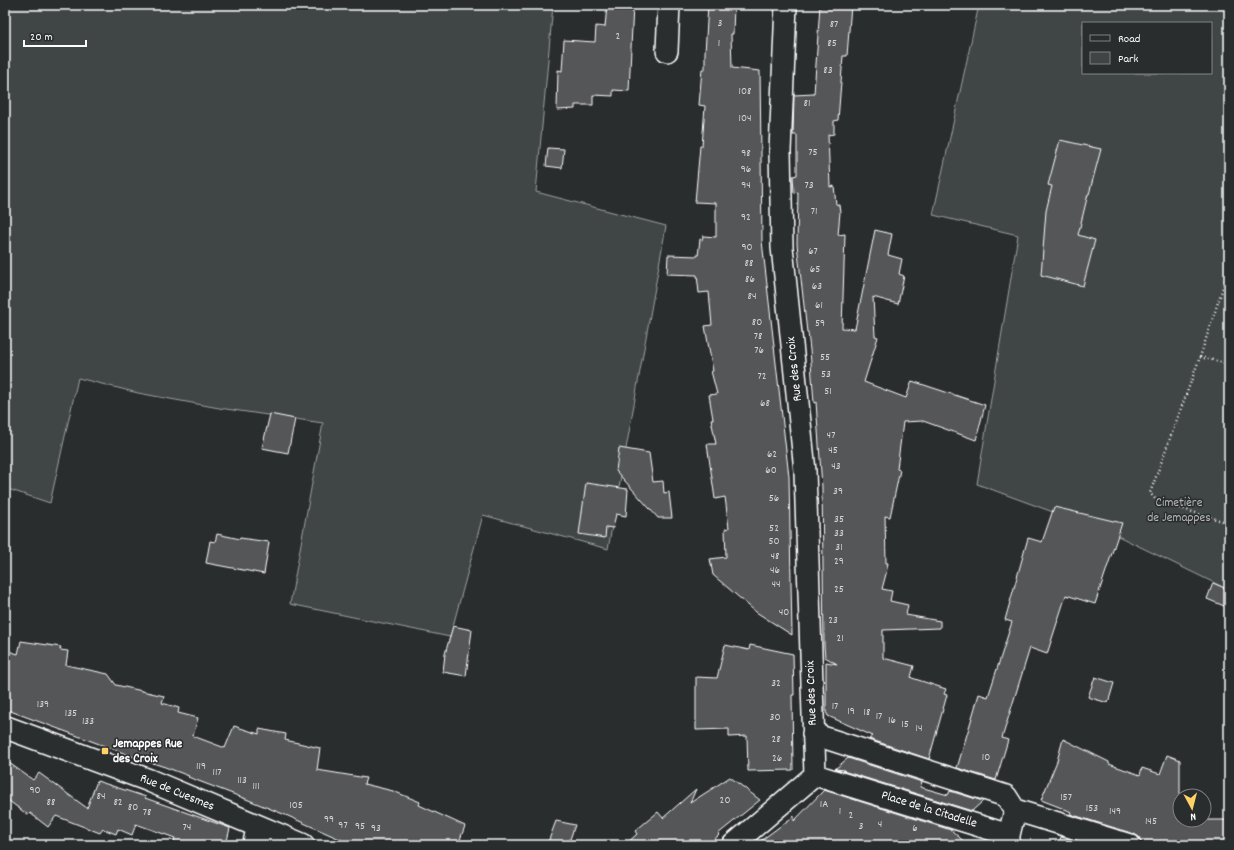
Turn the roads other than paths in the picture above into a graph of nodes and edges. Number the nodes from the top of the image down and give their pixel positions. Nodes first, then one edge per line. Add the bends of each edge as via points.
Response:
1 (669, 5) edge
2 (786, 5) edge
3 (666, 51) dead end
4 (5, 727) edge
5 (813, 734) junction
6 (815, 775) junction
7 (1015, 810) junction
8 (256, 836) edge
9 (1009, 840) edge
10 (303, 845) edge
11 (733, 845) edge
12 (1130, 845) edge

1 - 3 street
2 - 5 street, Rue des Croix via 780,151 782,247 805,471
4 - 8 street, Rue de Cuesmes via 148,780
5 - 6 street
5 - 7 street via 1006,796
6 - 9 street, Place de la Citadelle
6 - 11 street
7 - 9 street, Place de la Citadelle
7 - 12 street
8 - 10 street, Rue de Cuesmes

